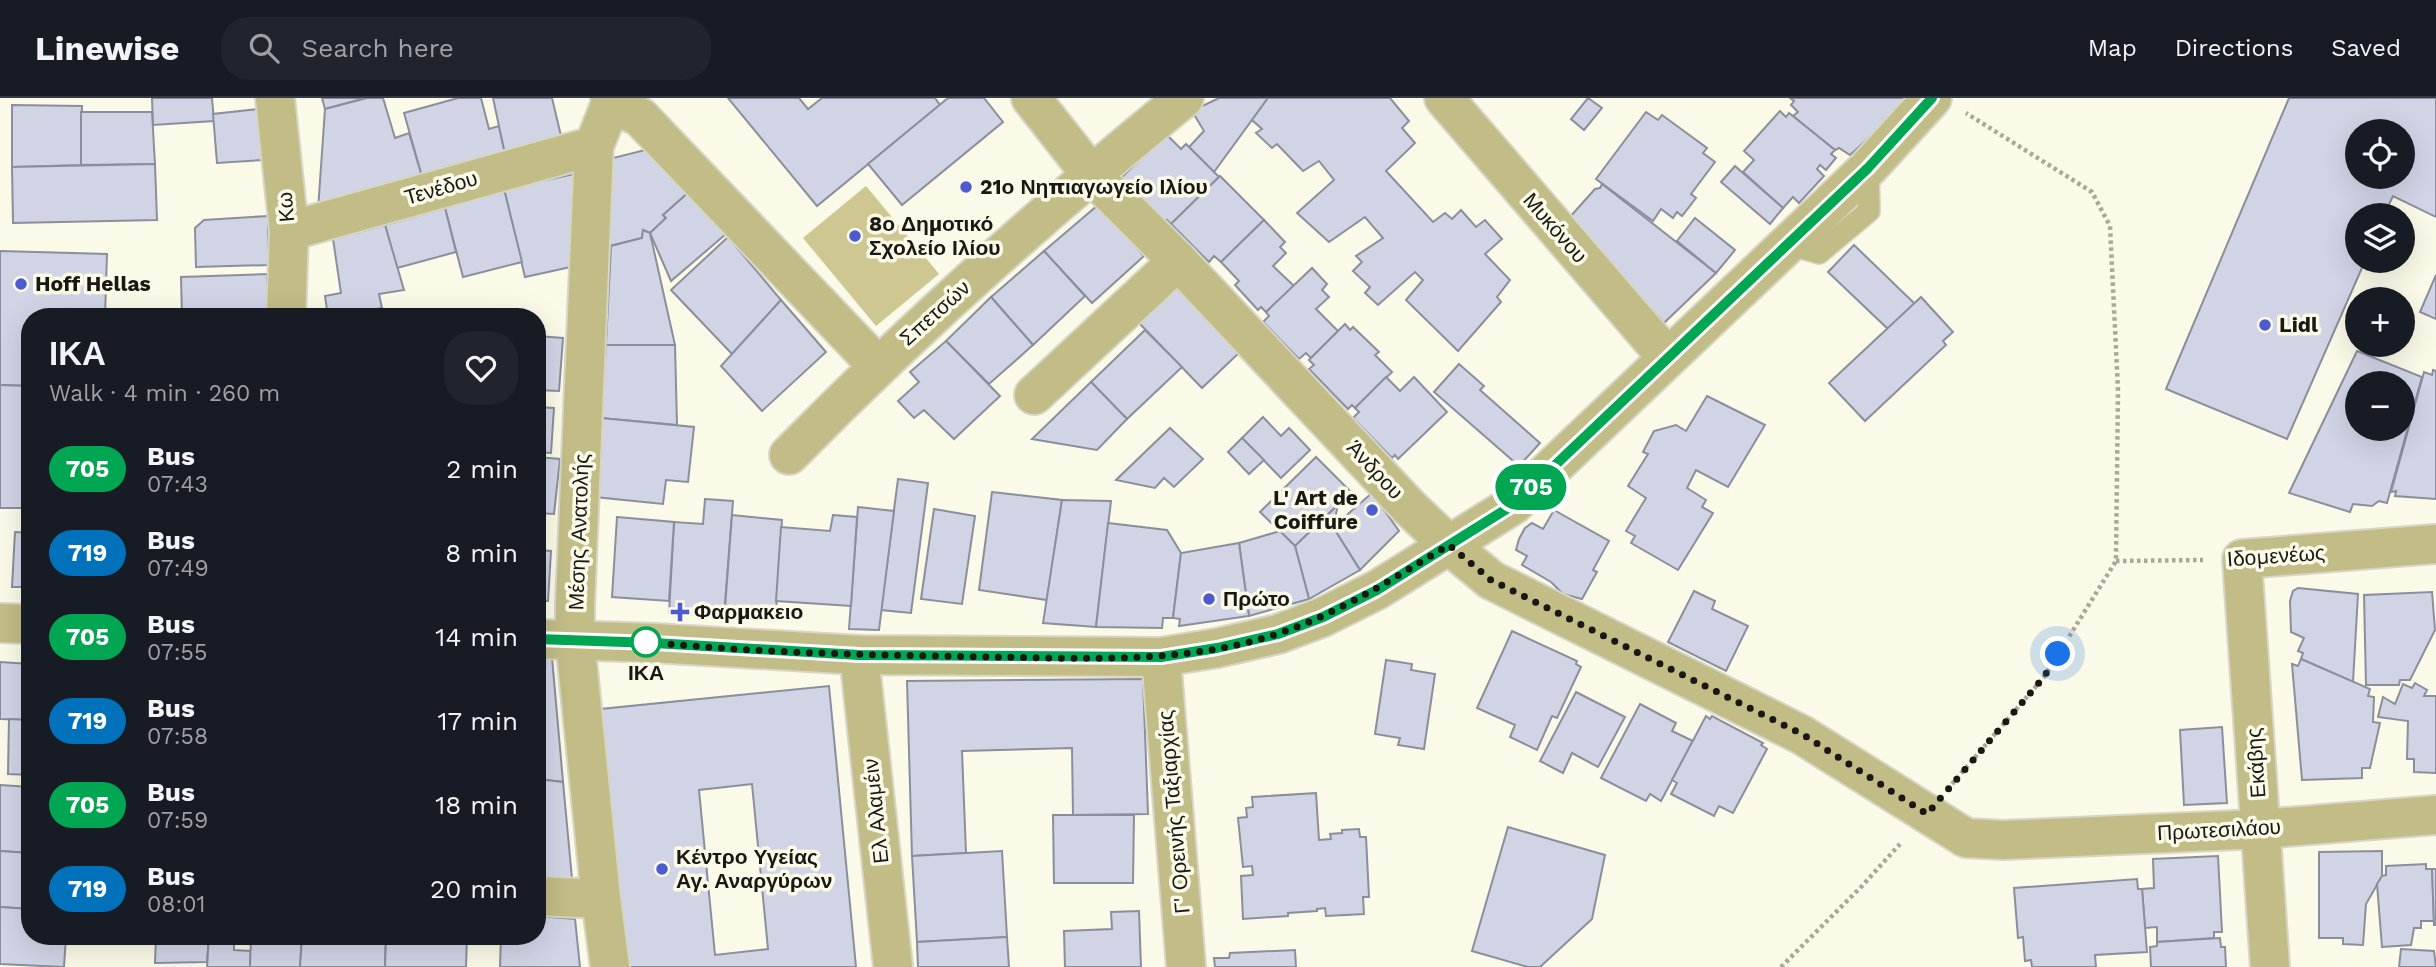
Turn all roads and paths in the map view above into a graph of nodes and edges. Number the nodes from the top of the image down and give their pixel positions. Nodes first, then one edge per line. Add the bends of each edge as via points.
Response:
1 (275, 98) edge
2 (1031, 98) edge
3 (1184, 98) edge
4 (1444, 98) edge
5 (611, 101) edge
6 (1949, 105) edge
7 (594, 146) junction
8 (1090, 173) junction
9 (289, 231) junction
10 (1178, 261) junction
11 (286, 308) edge
12 (1667, 357) junction
13 (877, 365) junction
14 (1034, 395) dead end
15 (789, 455) dead end
16 (2436, 544) edge
17 (1449, 545) junction
18 (2242, 559) junction
19 (2116, 561) junction
20 (0, 623) edge
21 (21, 624) edge
22 (546, 639) edge
23 (576, 640) junction
24 (859, 655) junction
25 (1161, 657) junction
26 (1927, 814) junction
27 (2436, 815) edge
28 (2261, 829) junction
29 (546, 896) edge
30 (601, 899) junction
31 (610, 967) edge
32 (893, 967) edge
33 (1186, 967) edge
34 (1781, 967) edge
35 (2270, 967) edge

1 - 9 street, Κω
2 - 8 street, Άνδρου
3 - 8 street, Σπετσών
4 - 12 street, Μυκόνου
5 - 7 street, Μέσης Ανατολής
5 - 13 street via 640,117
6 - 12 street via 1868,168
6 - 19 path via 2092,191 2110,226 2118,390
7 - 9 street, Τενέδου
7 - 23 street, Μέσης Ανατολής
8 - 10 street, Άνδρου
8 - 13 street, Σπετσών
9 - 11 street, Κω
10 - 14 street
10 - 17 street, Άνδρου
12 - 17 street via 1513,505
13 - 15 street, Σπετσών
16 - 18 street, Ιδομενέως
17 - 25 street via 1323,617 1265,637
17 - 26 street, Άνδρου via 1491,580 1802,734
18 - 19 path, Ιδομενέως
18 - 28 street, Εκάβης
19 - 26 path via 2044,677
20 - 21 street
22 - 23 street
23 - 24 street
23 - 30 street, Μέσης Ανατολής
24 - 25 street
24 - 32 street, Ελ Αλαμέιν
25 - 33 street, Γ' Ορεινής Ταξιαρχίας
26 - 28 street, Πρωτεσιλάου via 1966,838 2003,840
26 - 34 path
27 - 28 street, Πρωτεσιλάου
28 - 35 street, Εκάβης
29 - 30 street
30 - 31 street, Μέσης Ανατολής

